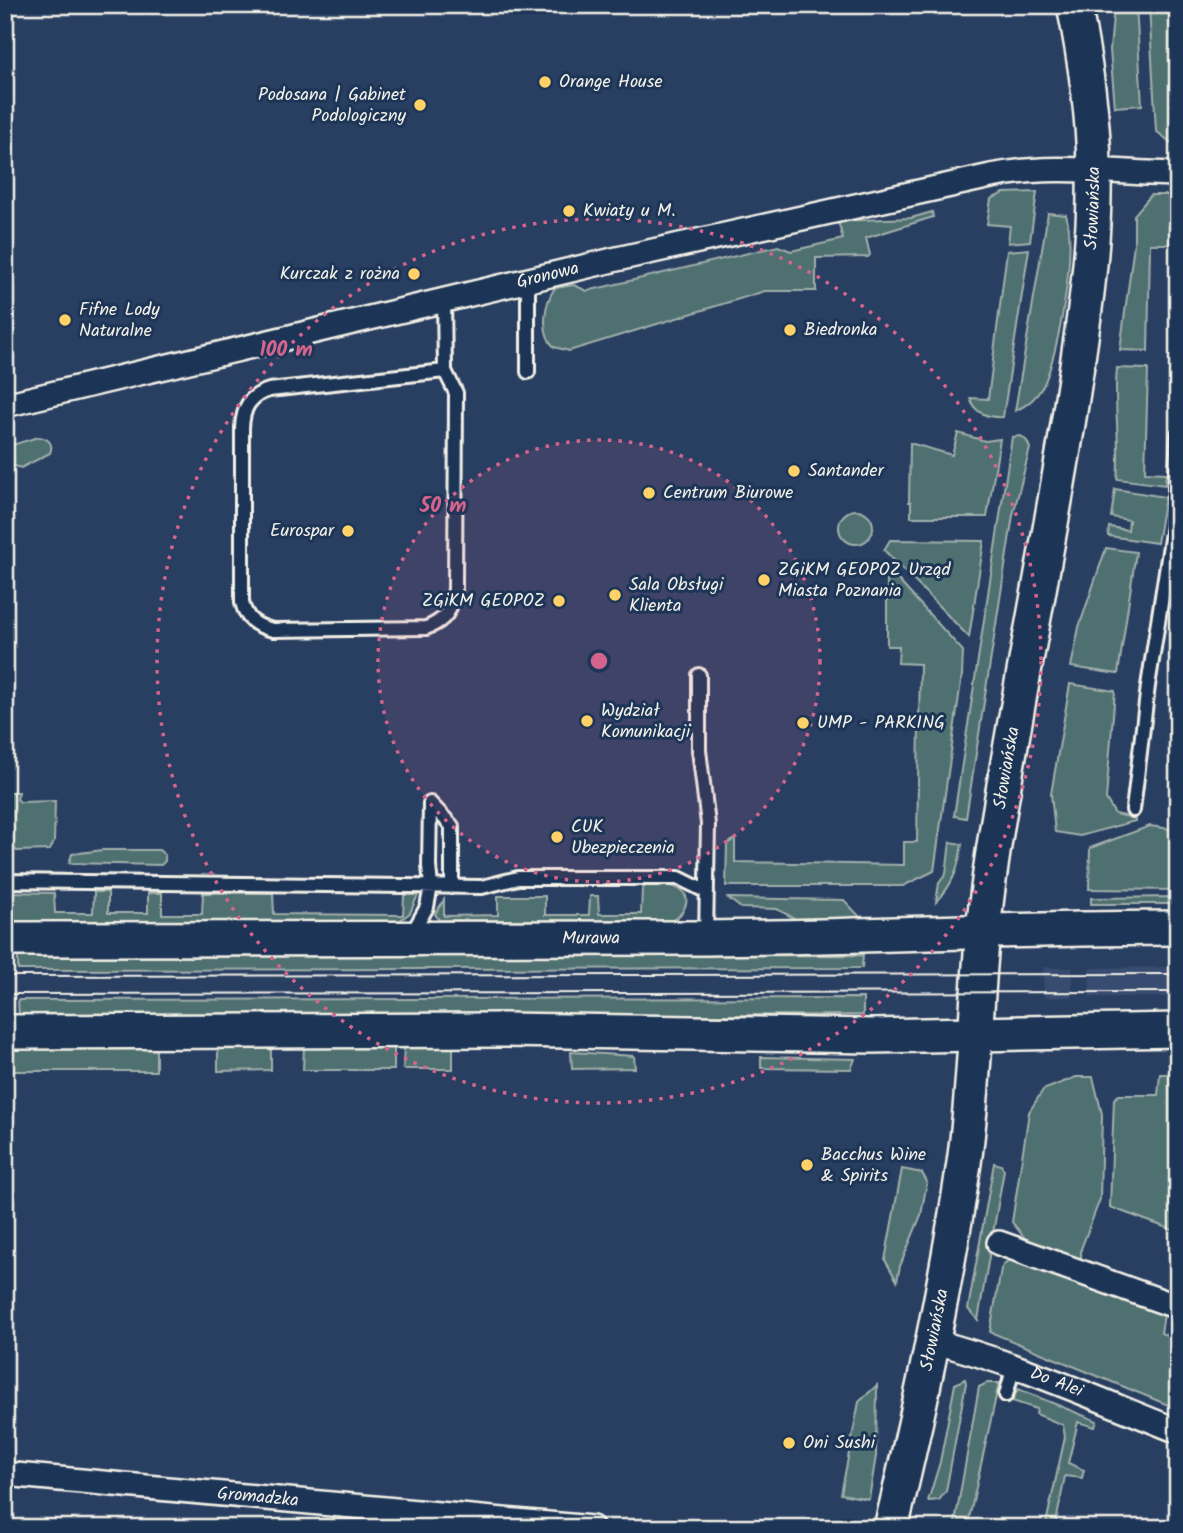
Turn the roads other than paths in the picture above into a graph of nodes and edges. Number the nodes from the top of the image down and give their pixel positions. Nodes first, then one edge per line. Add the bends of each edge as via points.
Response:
1 (1074, 5) edge
2 (1094, 169) junction
3 (1178, 174) edge
4 (528, 280) junction
5 (444, 300) junction
6 (445, 370) junction
7 (528, 372) dead end
8 (5, 405) edge
9 (1178, 433) edge
10 (1176, 526) edge
11 (699, 676) dead end
12 (1133, 810) dead end
13 (5, 881) edge
14 (431, 886) junction
15 (452, 886) junction
16 (707, 892) junction
17 (1178, 928) edge
18 (983, 932) junction
19 (410, 937) junction
20 (706, 938) junction
21 (5, 939) edge
22 (1178, 1030) edge
23 (5, 1032) edge
24 (977, 1034) junction
25 (999, 1243) dead end
26 (1178, 1307) edge
27 (932, 1341) junction
28 (1014, 1366) junction
29 (1006, 1395) dead end
30 (1178, 1432) edge
31 (5, 1474) edge
32 (592, 1528) edge
33 (891, 1528) edge

1 - 2 street, Słowiańska via 1092,114
2 - 3 street, Gronowa
2 - 4 street, Gronowa via 1025,169
2 - 18 street, Słowiańska via 1093,242 1078,360 999,812
4 - 5 street, Gronowa
4 - 7 lane
5 - 6 lane
5 - 8 street, Gronowa
6 - 6 lane via 269,390 249,400 242,428 242,602 251,622 273,630 426,628 447,613 454,589 456,393
9 - 10 lane
10 - 12 lane via 1148,686
11 - 16 lane via 699,750 708,824
13 - 14 lane
14 - 15 lane
14 - 15 lane via 430,803 452,826
14 - 19 lane via 427,907
15 - 16 lane via 482,887 518,878 679,878
16 - 20 lane
17 - 18 street, Murawa
18 - 20 street, Murawa
18 - 24 street, Słowiańska
19 - 20 street, Murawa
19 - 21 street, Murawa
22 - 24 street
23 - 24 street
24 - 27 street, Słowiańska via 964,1165
25 - 26 street
27 - 28 street, Do Alei
27 - 33 street, Słowiańska
28 - 29 lane
28 - 30 street, Do Alei
31 - 32 street, Gromadzka

